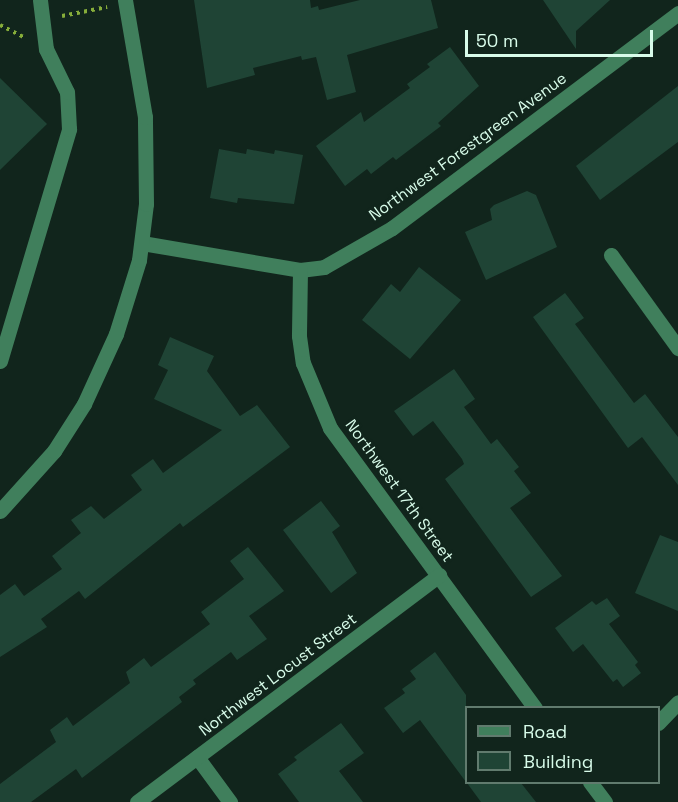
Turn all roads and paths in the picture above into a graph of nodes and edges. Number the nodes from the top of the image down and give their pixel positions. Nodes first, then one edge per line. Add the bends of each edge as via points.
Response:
1 (40, 0) edge
2 (125, 0) edge
3 (678, 13) edge
4 (142, 243) junction
5 (611, 255) dead end
6 (300, 270) junction
7 (678, 348) edge
8 (0, 361) edge
9 (0, 511) edge
10 (438, 575) junction
11 (678, 702) edge
12 (535, 706) edge
13 (660, 721) edge
14 (197, 757) junction
15 (591, 784) edge
16 (137, 802) edge
17 (230, 802) edge
18 (606, 802) edge

1 - 8 street via 46,50 67,92 69,129
2 - 4 street via 145,117
3 - 6 street, Northwest Forestgreen Avenue via 392,228 324,267
4 - 6 street, Northwest Forestgreen Avenue
4 - 9 street via 116,334 84,404 54,451
5 - 7 street
6 - 10 street, Northwest 17th Street via 299,336 311,390 330,428
10 - 12 street, Northwest 17th Street
10 - 14 street, Northwest Locust Street
11 - 13 street
14 - 16 street, Northwest Locust Street
14 - 17 street
15 - 18 street

